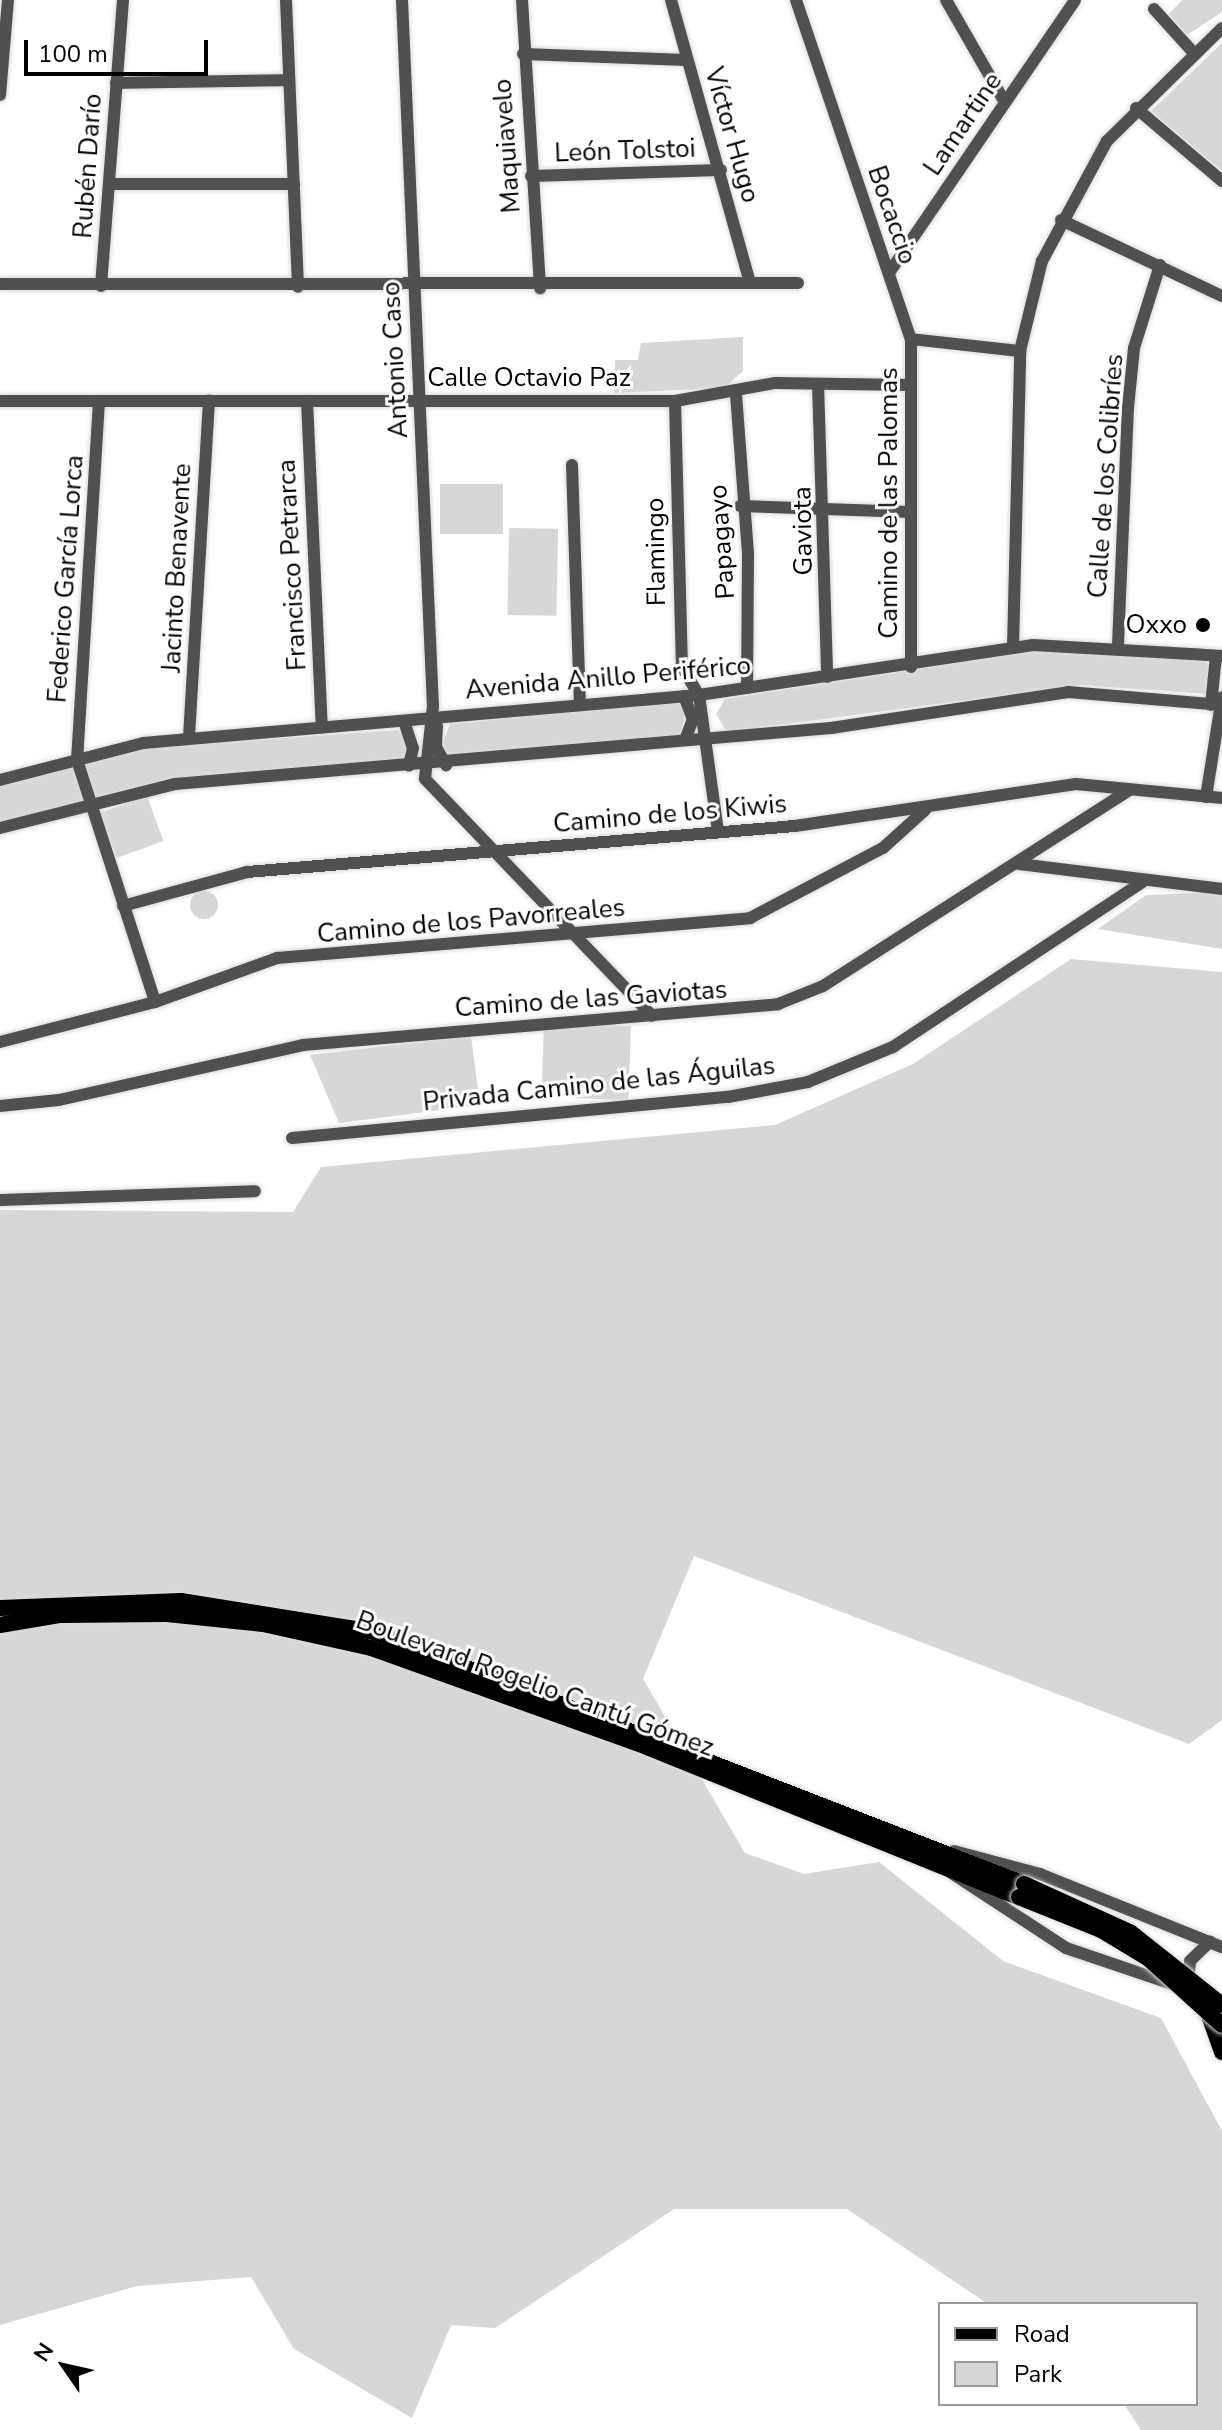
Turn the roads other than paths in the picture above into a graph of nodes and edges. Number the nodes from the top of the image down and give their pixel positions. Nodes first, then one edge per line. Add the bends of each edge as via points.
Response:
1 (7, 0) edge
2 (123, 0) edge
3 (286, 0) edge
4 (402, 0) edge
5 (522, 0) edge
6 (671, 0) edge
7 (796, 0) edge
8 (946, 0) edge
9 (1075, 0) edge
10 (0, 2) edge
11 (1154, 9) dead end
12 (1222, 28) edge
13 (1192, 51) junction
14 (523, 54) junction
15 (687, 60) junction
16 (289, 80) junction
17 (116, 83) junction
18 (0, 95) edge
19 (1004, 101) junction
20 (1136, 108) junction
21 (721, 170) junction
22 (531, 176) junction
23 (1222, 181) edge
24 (109, 184) junction
25 (294, 184) junction
26 (1061, 220) junction
27 (1160, 265) junction
28 (889, 273) junction
29 (750, 282) junction
30 (798, 283) dead end
31 (0, 284) edge
32 (414, 285) junction
33 (101, 286) junction
34 (298, 287) junction
35 (540, 288) junction
36 (1222, 296) edge
37 (911, 339) junction
38 (1020, 351) junction
39 (818, 384) junction
40 (911, 385) junction
41 (736, 394) junction
42 (419, 400) junction
43 (0, 401) edge
44 (99, 401) junction
45 (209, 401) junction
46 (307, 401) junction
47 (675, 401) junction
48 (572, 465) dead end
49 (740, 506) junction
50 (825, 509) junction
51 (911, 512) junction
52 (1118, 645) junction
53 (1013, 648) junction
54 (1219, 656) edge
55 (911, 667) junction
56 (827, 677) junction
57 (747, 688) junction
58 (717, 693) junction
59 (699, 695) junction
60 (684, 696) junction
61 (1219, 703) edge
62 (580, 705) junction
63 (436, 718) junction
64 (404, 721) junction
65 (322, 727) junction
66 (189, 737) junction
67 (712, 738) junction
68 (685, 740) junction
69 (76, 761) junction
70 (423, 765) junction
71 (446, 765) junction
72 (409, 766) junction
73 (0, 780) edge
74 (1130, 790) junction
75 (1222, 795) edge
76 (1206, 797) junction
77 (89, 802) junction
78 (925, 810) junction
79 (0, 828) edge
80 (718, 832) junction
81 (488, 852) junction
82 (1019, 864) junction
83 (1142, 882) junction
84 (1222, 889) edge
85 (123, 906) junction
86 (570, 936) junction
87 (155, 1002) junction
88 (652, 1016) junction
89 (0, 1042) edge
90 (0, 1106) edge
91 (292, 1138) dead end
92 (255, 1191) dead end
93 (0, 1200) edge
94 (0, 1608) edge
95 (0, 1625) edge
96 (936, 1847) junction
97 (943, 1863) junction
98 (1021, 1890) junction
99 (1216, 1944) edge
100 (1197, 1990) junction
101 (1222, 1996) edge
102 (1222, 2005) edge
103 (1222, 2025) edge
104 (1222, 2052) edge

1 - 10 street
1 - 18 street
2 - 17 street, Rubén Darío
3 - 16 street
4 - 32 street, Antonio Caso
5 - 14 street, Maquiavelo
6 - 15 street, Víctor Hugo
7 - 28 street, Bocaccio
8 - 19 street
9 - 19 street, Lamartine
11 - 13 street
12 - 13 street
13 - 20 street
14 - 15 street
14 - 22 street, Maquiavelo
15 - 21 street, Víctor Hugo
16 - 17 street
16 - 25 street
17 - 24 street, Rubén Darío
19 - 28 street, Lamartine
20 - 23 street
20 - 26 street
21 - 22 street, León Tolstoi
21 - 29 street, Víctor Hugo
22 - 35 street, Maquiavelo
24 - 25 street
24 - 33 street, Rubén Darío
25 - 34 street
26 - 27 street
26 - 38 street
27 - 36 street
27 - 52 street, Calle de los Colibríes via 1131,378
28 - 37 street, Bocaccio
29 - 30 street
29 - 35 street
31 - 33 street
32 - 34 street
32 - 35 street
32 - 42 street, Antonio Caso
33 - 34 street
37 - 38 street
37 - 40 street, Camino de las Palomas
38 - 53 street
39 - 40 street, Calle Octavio Paz
39 - 41 street, Calle Octavio Paz via 764,384
39 - 50 street, Gaviota
40 - 51 street, Camino de las Palomas
41 - 47 street, Calle Octavio Paz
41 - 49 street, Papagayo
42 - 46 street, Calle Octavio Paz
42 - 47 street, Calle Octavio Paz
42 - 63 street, Antonio Caso
43 - 44 street, Calle Octavio Paz
44 - 45 street, Calle Octavio Paz
44 - 69 street, Federico García Lorca
45 - 46 street, Calle Octavio Paz
45 - 66 street, Jacinto Benavente
46 - 65 street, Francisco Petrarca
47 - 59 street, Flamingo via 682,667
48 - 62 street
49 - 50 street
49 - 57 street, Papagayo via 748,553
50 - 51 street
50 - 56 street, Gaviota
51 - 55 street, Camino de las Palomas
52 - 53 street, Avenida Anillo Periférico
52 - 54 street, Avenida Anillo Periférico
53 - 55 street, Avenida Anillo Periférico
54 - 61 street
55 - 56 street, Avenida Anillo Periférico
56 - 57 street, Avenida Anillo Periférico
57 - 58 street, Avenida Anillo Periférico
58 - 59 street, Avenida Anillo Periférico
58 - 67 street via 707,715
59 - 60 street, Avenida Anillo Periférico
59 - 67 street, Flamingo
60 - 62 street, Avenida Anillo Periférico
60 - 68 street via 693,719
61 - 67 street via 1068,692
61 - 76 street
62 - 63 street, Avenida Anillo Periférico
63 - 64 street, Avenida Anillo Periférico
63 - 70 street
63 - 71 street via 435,735
64 - 65 street, Avenida Anillo Periférico
64 - 72 street via 413,748
65 - 66 street, Avenida Anillo Periférico
66 - 69 street, Avenida Anillo Periférico
67 - 68 street
67 - 80 street
68 - 71 street
69 - 73 street, Avenida Anillo Periférico
69 - 77 street, Federico García Lorca
70 - 71 street
70 - 72 street
70 - 81 street via 430,789
72 - 77 street via 175,784
74 - 76 street, Camino de los Kiwis
74 - 78 street, Camino de los Kiwis via 1076,784
74 - 82 street, Camino de las Gaviotas
75 - 76 street, Camino de los Kiwis
77 - 79 street
77 - 85 street, Federico García Lorca
78 - 80 street, Camino de los Kiwis
78 - 86 street, Camino de los Pavorreales via 883,848 774,911
80 - 81 street, Camino de los Kiwis
81 - 85 street, Camino de los Kiwis via 247,872
81 - 86 street
82 - 83 street
82 - 88 street, Camino de las Gaviotas via 797,997
83 - 84 street
83 - 91 street, Privada Camino de las Águilas via 893,1047 808,1082 728,1097
85 - 87 street, Federico García Lorca
86 - 87 street, Camino de los Pavorreales via 277,958
86 - 88 street
87 - 89 street, Camino de los Pavorreales
88 - 90 street, Camino de las Gaviotas via 303,1045 59,1100
92 - 93 street
94 - 96 main road, Boulevard Rogelio Cantú Gómez via 181,1601 374,1632
95 - 97 main road, Boulevard Rogelio Cantú Gómez via 59,1615 167,1614 324,1636 427,1665
96 - 98 main road, Boulevard Rogelio Cantú Gómez
96 - 99 street, Boulevard Rogelio Cantú Gómez via 1040,1874
97 - 98 main road, Boulevard Rogelio Cantú Gómez
97 - 100 street, Boulevard Rogelio Cantú Gómez via 1048,1939 1135,1977
98 - 102 main road, Boulevard Rogelio Cantú Gómez, bridge via 1130,1932
98 - 103 main road, Boulevard Rogelio Cantú Gómez, bridge via 1149,1959
99 - 100 street via 1188,1967
100 - 101 street, Boulevard Rogelio Cantú Gómez
100 - 104 main road

